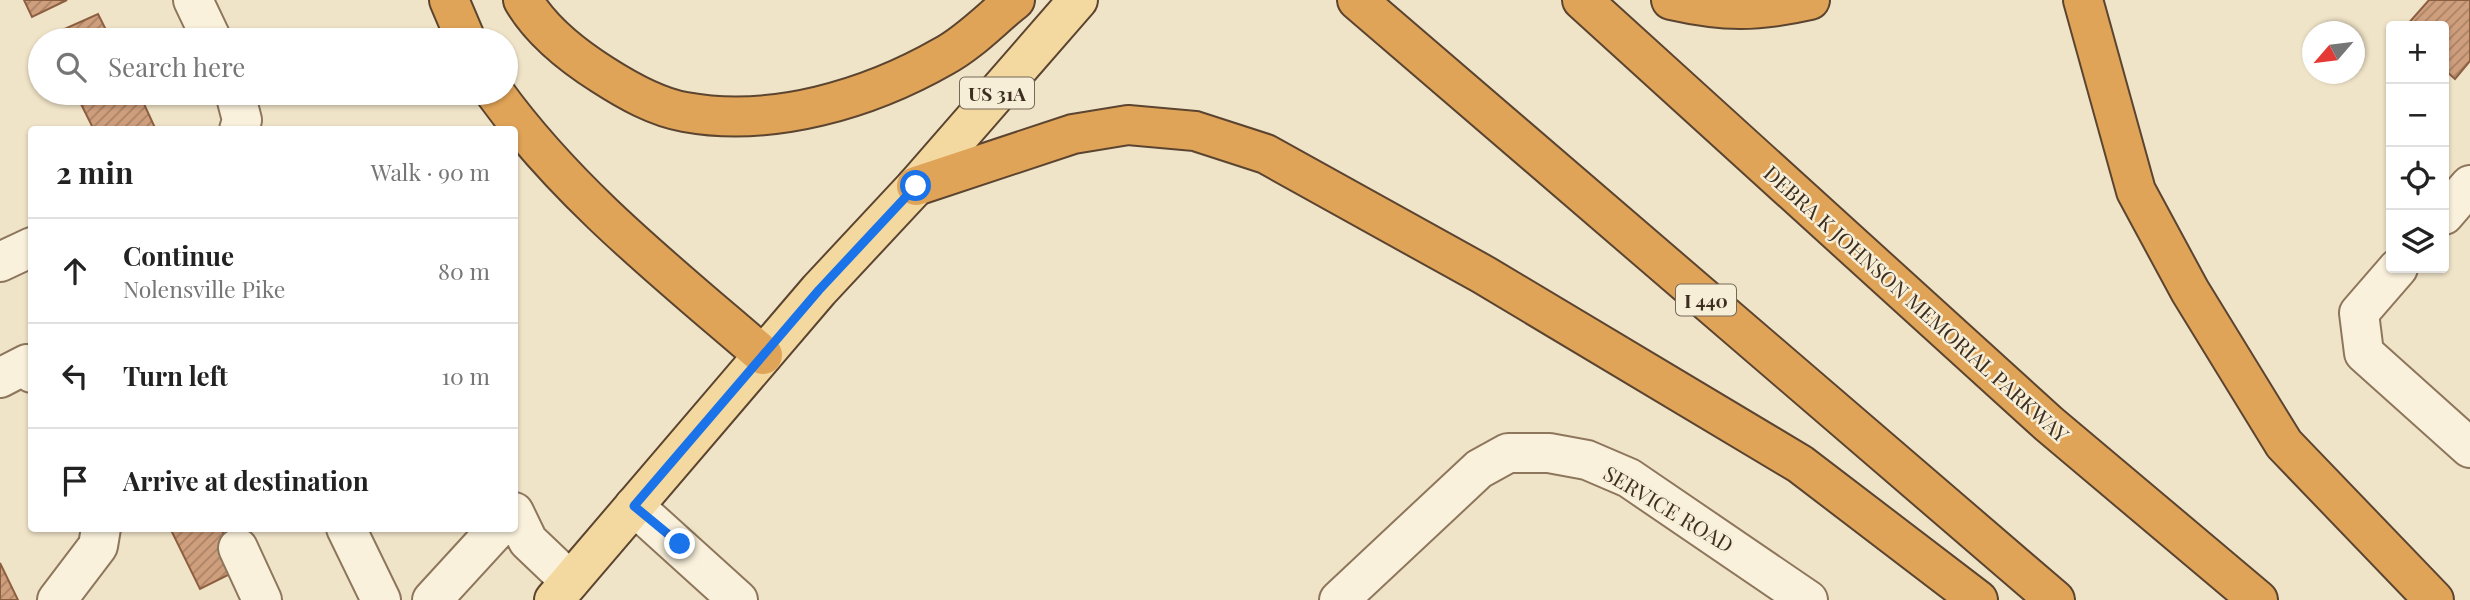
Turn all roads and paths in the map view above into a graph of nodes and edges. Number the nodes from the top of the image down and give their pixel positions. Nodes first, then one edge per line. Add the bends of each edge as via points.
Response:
1 (193, 0) edge
2 (449, 0) edge
3 (523, 0) edge
4 (1015, 0) edge
5 (1078, 0) edge
6 (1357, 0) edge
7 (1582, 0) edge
8 (1671, 0) edge
9 (1810, 0) edge
10 (2083, 0) edge
11 (206, 28) edge
12 (461, 28) edge
13 (238, 105) edge
14 (504, 105) edge
15 (240, 126) edge
16 (2470, 185) edge
17 (916, 186) junction
18 (2448, 210) edge
19 (28, 249) edge
20 (0, 262) edge
21 (2394, 273) edge
22 (764, 355) junction
23 (28, 366) edge
24 (0, 378) edge
25 (2470, 448) edge
26 (634, 506) junction
27 (518, 520) edge
28 (100, 532) edge
29 (348, 532) edge
30 (494, 532) edge
31 (238, 548) dead end
32 (562, 590) edge
33 (57, 600) edge
34 (262, 600) edge
35 (381, 600) edge
36 (432, 600) edge
37 (738, 600) edge
38 (1339, 600) edge
39 (1808, 600) edge
40 (1978, 600) edge
41 (2055, 600) edge
42 (2258, 600) edge
43 (2434, 600) edge

1 - 11 street
2 - 12 highway
3 - 4 highway via 533,17 583,62 632,93 683,112 736,118 807,109 892,82 947,55
5 - 17 main road, US 31A
6 - 41 highway, I 440
7 - 42 highway, DEBRA K JOHNSON MEMORIAL PARKWAY via 2049,424
8 - 9 highway via 1711,9 1766,10
10 - 43 highway via 2136,191 2190,291 2284,444
13 - 15 street
14 - 22 highway via 571,185
16 - 18 street
17 - 22 main road, US 31A
17 - 40 highway via 1073,134 1128,125 1195,131 1266,154 1484,275 1800,464
19 - 20 street
21 - 25 street via 2359,313 2364,353
22 - 26 main road, US 31A
23 - 24 street
26 - 32 main road, US 31A
26 - 37 street
27 - 32 street
28 - 33 street via 98,546
29 - 35 street
30 - 36 street
31 - 34 street
38 - 39 street, SERVICE ROAD via 1479,469 1508,453 1549,453 1587,460 1629,478

